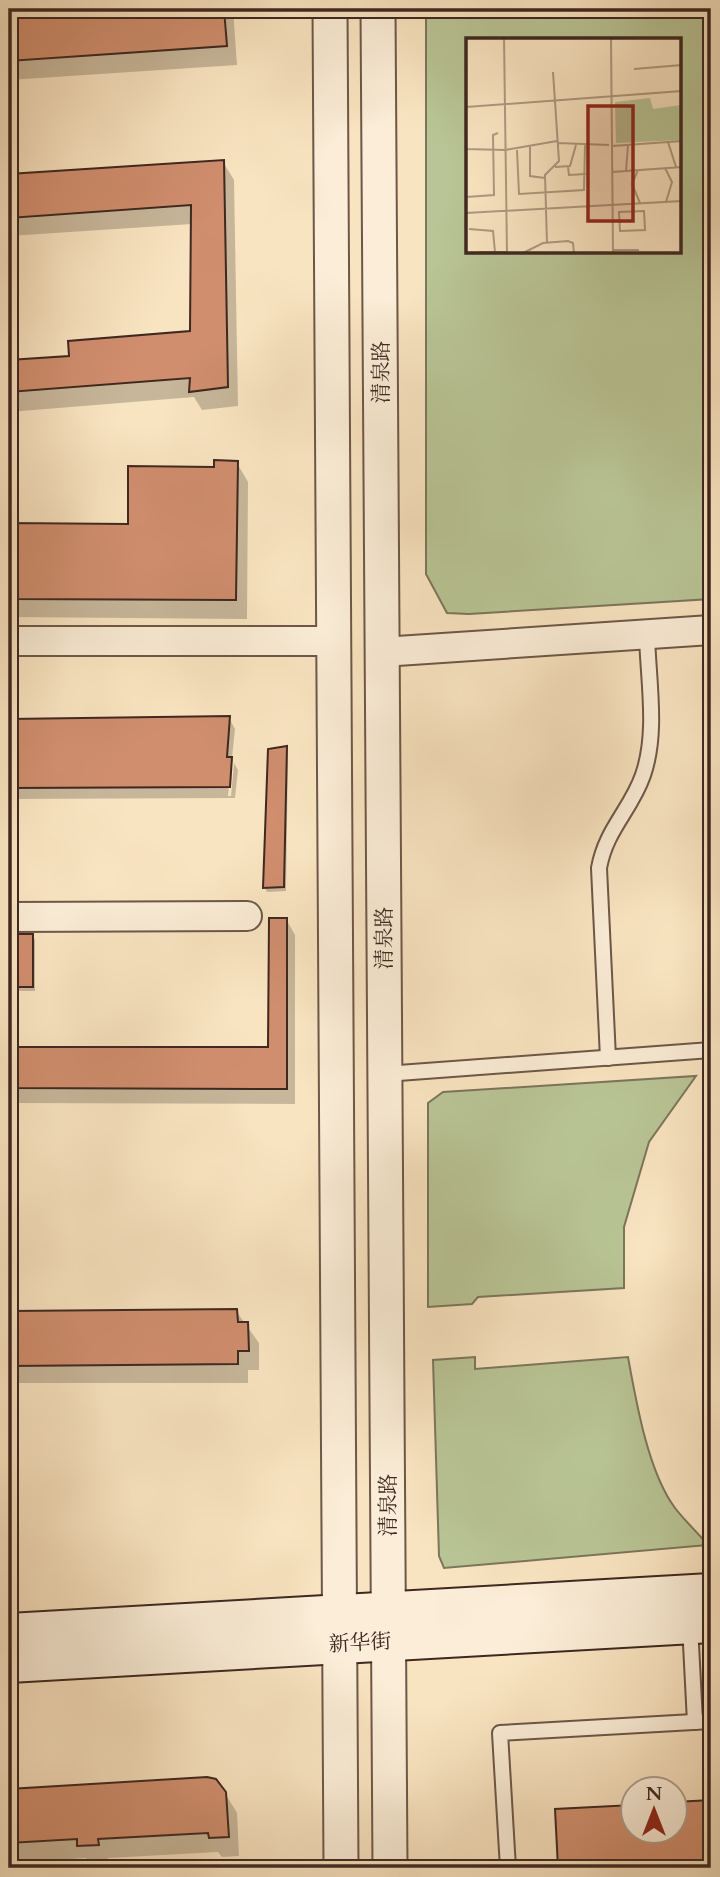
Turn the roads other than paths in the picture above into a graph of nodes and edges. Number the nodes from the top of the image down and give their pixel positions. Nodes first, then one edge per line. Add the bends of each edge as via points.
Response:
1 (330, 9) edge
2 (378, 9) edge
3 (711, 631) edge
4 (647, 635) junction
5 (9, 641) edge
6 (334, 641) junction
7 (383, 652) junction
8 (247, 916) dead end
9 (9, 917) edge
10 (711, 1050) edge
11 (608, 1058) junction
12 (385, 1074) junction
13 (704, 1613) edge
14 (388, 1626) junction
15 (340, 1629) junction
16 (9, 1633) edge
17 (9, 1663) edge
18 (711, 1721) edge
19 (695, 1722) junction
20 (341, 1868) edge
21 (390, 1868) edge
22 (508, 1868) edge

1 - 6 street
2 - 7 street, 清泉路
3 - 4 street
4 - 7 street
4 - 11 lane via 650,747 642,777 603,845 599,868
5 - 6 street
6 - 15 street
7 - 12 street, 清泉路
8 - 9 street
10 - 11 lane
11 - 12 lane
12 - 14 street, 清泉路
13 - 14 main road, 新华街
13 - 19 lane
14 - 15 main road, 新华街
14 - 21 street, 清泉路
15 - 16 main road, 新华街
15 - 17 main road, 新华街
15 - 20 street
18 - 19 lane
19 - 22 lane via 500,1733

